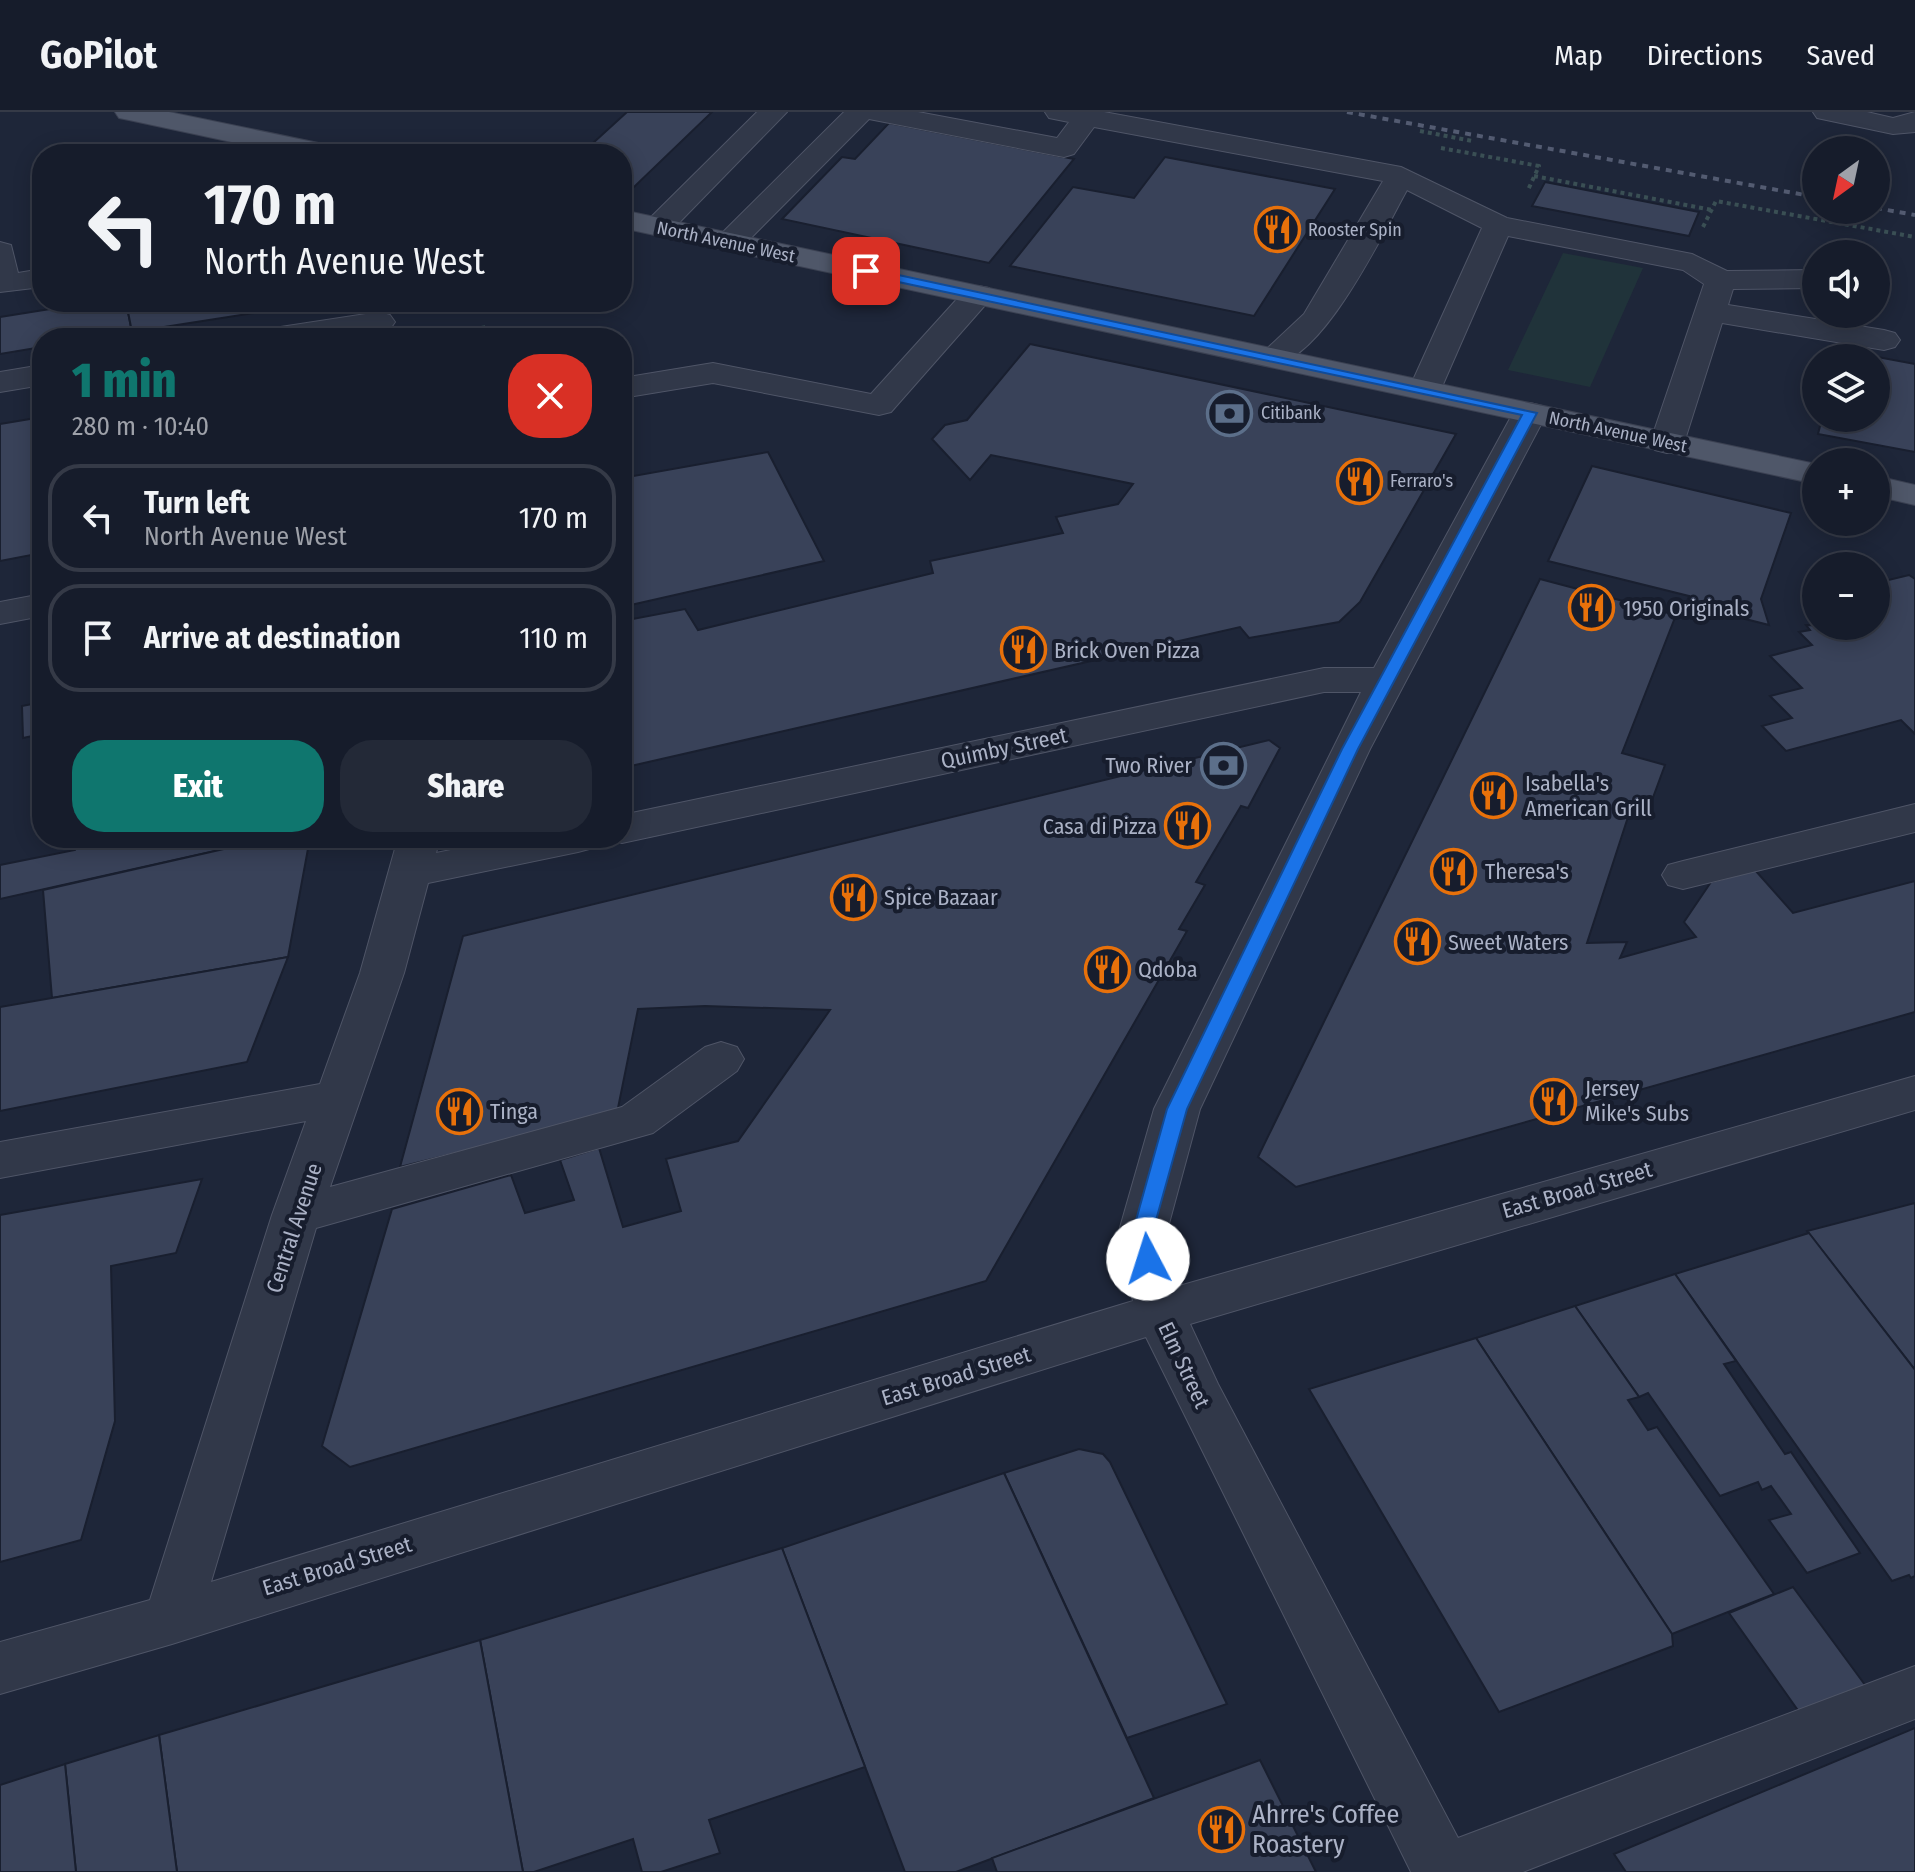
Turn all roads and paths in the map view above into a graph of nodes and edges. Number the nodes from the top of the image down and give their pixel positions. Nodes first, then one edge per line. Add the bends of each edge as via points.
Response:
1 (129, 112) edge
2 (773, 112) edge
3 (860, 112) edge
4 (873, 112) edge
5 (1827, 112) edge
6 (1073, 115) edge
7 (1915, 119) edge
8 (309, 121) dead end
9 (1420, 131) dead end
10 (1472, 141) dead end
11 (279, 144) edge
12 (318, 144) edge
13 (1401, 176) junction
14 (1534, 176) dead end
15 (1716, 201) dead end
16 (1712, 210) dead end
17 (632, 221) edge
18 (1498, 225) junction
19 (658, 227) junction
20 (1915, 237) edge
21 (730, 242) junction
22 (0, 251) edge
23 (1802, 279) edge
24 (32, 280) edge
25 (1719, 280) junction
26 (978, 295) junction
27 (1710, 312) junction
28 (378, 321) edge
29 (487, 327) dead end
30 (335, 328) edge
31 (481, 328) edge
32 (1884, 340) dead end
33 (1274, 357) junction
34 (32, 377) edge
35 (0, 382) edge
36 (632, 386) edge
37 (1425, 389) junction
38 (1530, 413) junction
39 (1667, 443) junction
40 (1802, 471) edge
41 (1890, 489) edge
42 (1915, 495) edge
43 (32, 607) edge
44 (0, 613) edge
45 (1388, 680) junction
46 (1915, 818) edge
47 (632, 827) edge
48 (487, 848) edge
49 (414, 856) edge
50 (1683, 875) dead end
51 (721, 1059) dead end
52 (1915, 1093) edge
53 (338, 1098) junction
54 (0, 1160) edge
55 (296, 1215) junction
56 (1160, 1313) junction
57 (172, 1619) junction
58 (0, 1668) edge
59 (1915, 1692) edge
60 (1445, 1872) edge

1 - 11 main road
2 - 19 street
3 - 21 street
4 - 6 street via 1064,148
5 - 7 street via 1893,126
6 - 13 street
8 - 12 main road
9 - 10 path
13 - 18 street
13 - 33 street via 1316,320
14 - 16 path
15 - 20 path
17 - 19 main road, North Avenue West
18 - 25 street via 1692,263
18 - 37 street
19 - 21 main road, North Avenue West
21 - 26 main road, North Avenue West
22 - 24 street via 4,284
23 - 25 street
25 - 27 street
26 - 33 main road, North Avenue West
26 - 36 street via 879,405 713,373
27 - 32 street
27 - 39 street
28 - 30 street
29 - 31 path
33 - 37 main road, North Avenue West
34 - 35 street
37 - 38 main road, North Avenue West
38 - 39 main road, North Avenue West
38 - 45 street, Elm Street
39 - 40 main road, North Avenue West
41 - 42 main road
43 - 44 street
45 - 47 street, Quimby Street via 1324,680
45 - 56 street, Elm Street via 1177,1109 1143,1231
46 - 50 street
48 - 49 street
49 - 53 street, Central Avenue via 382,973
51 - 55 street via 637,1121
52 - 56 street, East Broad Street
53 - 54 street
53 - 55 street, Central Avenue
55 - 57 street, Central Avenue
56 - 57 street, East Broad Street
56 - 60 street, Elm Street
57 - 58 street, East Broad Street
59 - 60 street

